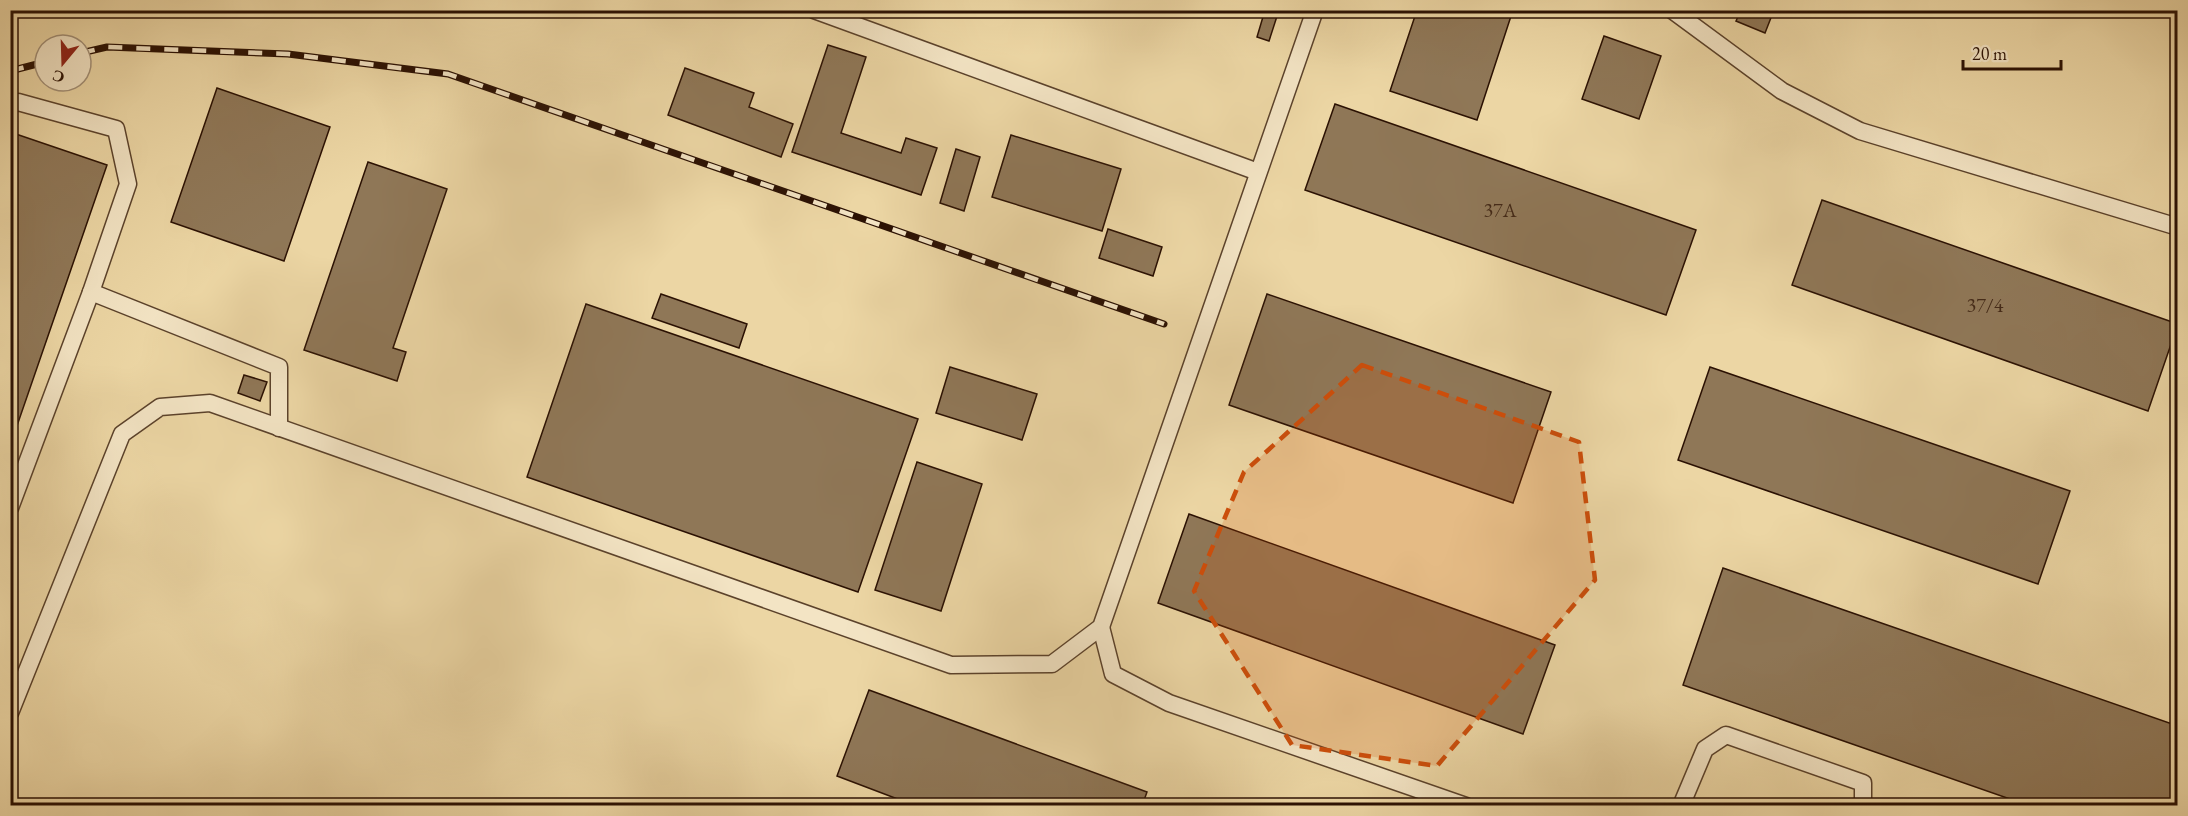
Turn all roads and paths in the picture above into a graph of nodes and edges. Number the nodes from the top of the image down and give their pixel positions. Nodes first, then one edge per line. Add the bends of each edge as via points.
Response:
1 (814, 10) edge
2 (1315, 10) edge
3 (1672, 10) edge
4 (10, 105) edge
5 (1258, 172) junction
6 (2178, 227) edge
7 (91, 292) junction
8 (279, 428) junction
9 (10, 508) edge
10 (1101, 627) junction
11 (10, 713) edge
12 (1466, 806) edge
13 (1681, 806) edge
14 (1863, 806) edge

1 - 5 lane
2 - 5 lane
3 - 6 lane via 1782,91 1860,131
4 - 7 lane via 18,102 116,129 128,184
5 - 10 lane
7 - 8 lane via 279,367
7 - 9 lane
8 - 10 lane via 951,665 1052,664
8 - 11 lane via 210,403 160,407 122,434
10 - 12 lane via 1113,674 1169,703
13 - 14 lane via 1705,749 1726,735 1863,783

